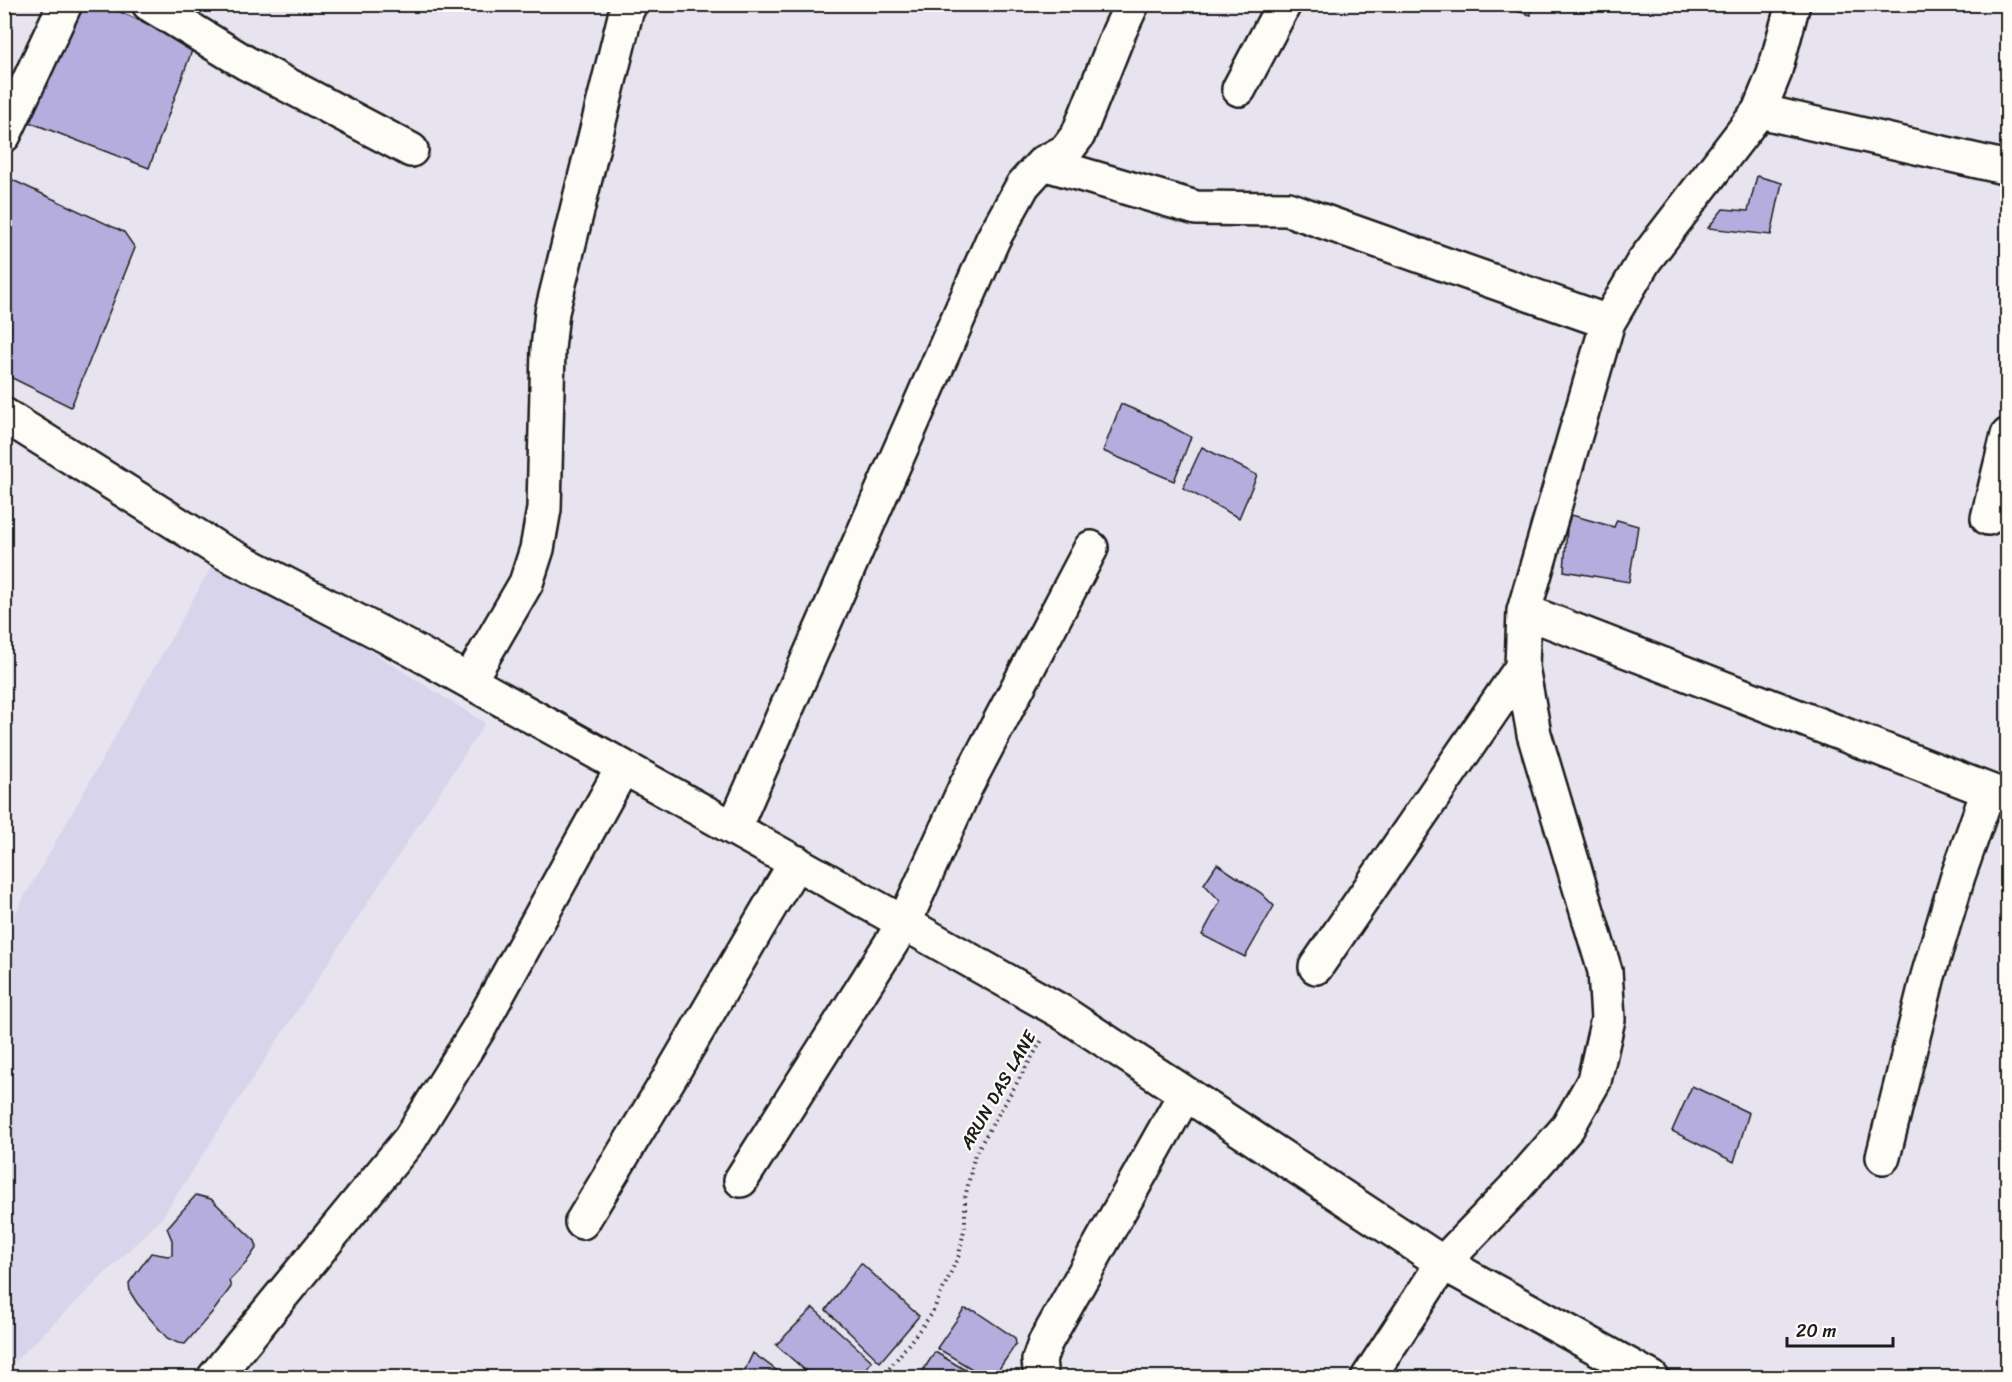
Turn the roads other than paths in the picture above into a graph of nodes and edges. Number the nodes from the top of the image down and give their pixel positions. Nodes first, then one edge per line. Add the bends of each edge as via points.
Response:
1 (65, 4) edge
2 (149, 4) edge
3 (630, 4) edge
4 (1132, 4) edge
5 (1284, 4) edge
6 (1793, 4) edge
7 (1239, 89) dead end
8 (1759, 111) junction
9 (4, 135) edge
10 (411, 150) dead end
11 (1043, 163) junction
12 (2007, 168) edge
13 (1608, 322) junction
14 (4, 415) edge
15 (2007, 435) edge
16 (1988, 518) dead end
17 (1091, 548) dead end
18 (1524, 611) junction
19 (1522, 667) junction
20 (469, 681) junction
21 (623, 767) junction
22 (1997, 795) edge
23 (734, 828) junction
24 (796, 862) junction
25 (904, 923) junction
26 (1316, 967) dead end
27 (1185, 1094) junction
28 (1882, 1157) dead end
29 (741, 1180) dead end
30 (582, 1222) dead end
31 (1443, 1263) junction
32 (214, 1377) edge
33 (1041, 1377) edge
34 (1368, 1377) edge
35 (1652, 1377) edge

1 - 9 street
2 - 10 street via 246,63
3 - 20 street via 552,312 544,509 537,549 526,583
4 - 11 street via 1078,135 1066,152
5 - 7 street
6 - 8 street via 1774,74
8 - 12 street
8 - 13 street via 1644,261
11 - 13 street via 1196,208 1288,209
11 - 23 street via 1023,185 993,238
13 - 18 street
14 - 20 street via 216,548
15 - 16 street
17 - 25 street via 966,786
18 - 19 street
18 - 22 street
19 - 26 street
19 - 31 street via 1534,734 1605,971 1608,1019 1594,1081 1569,1127
20 - 21 street
21 - 23 street
21 - 32 street via 479,1028 410,1139
22 - 28 street via 1958,876
23 - 24 street
24 - 25 street
24 - 30 street
25 - 27 street via 1060,1011
25 - 29 street
27 - 31 street
27 - 33 street via 1045,1343 1039,1360
31 - 34 street
31 - 35 street

